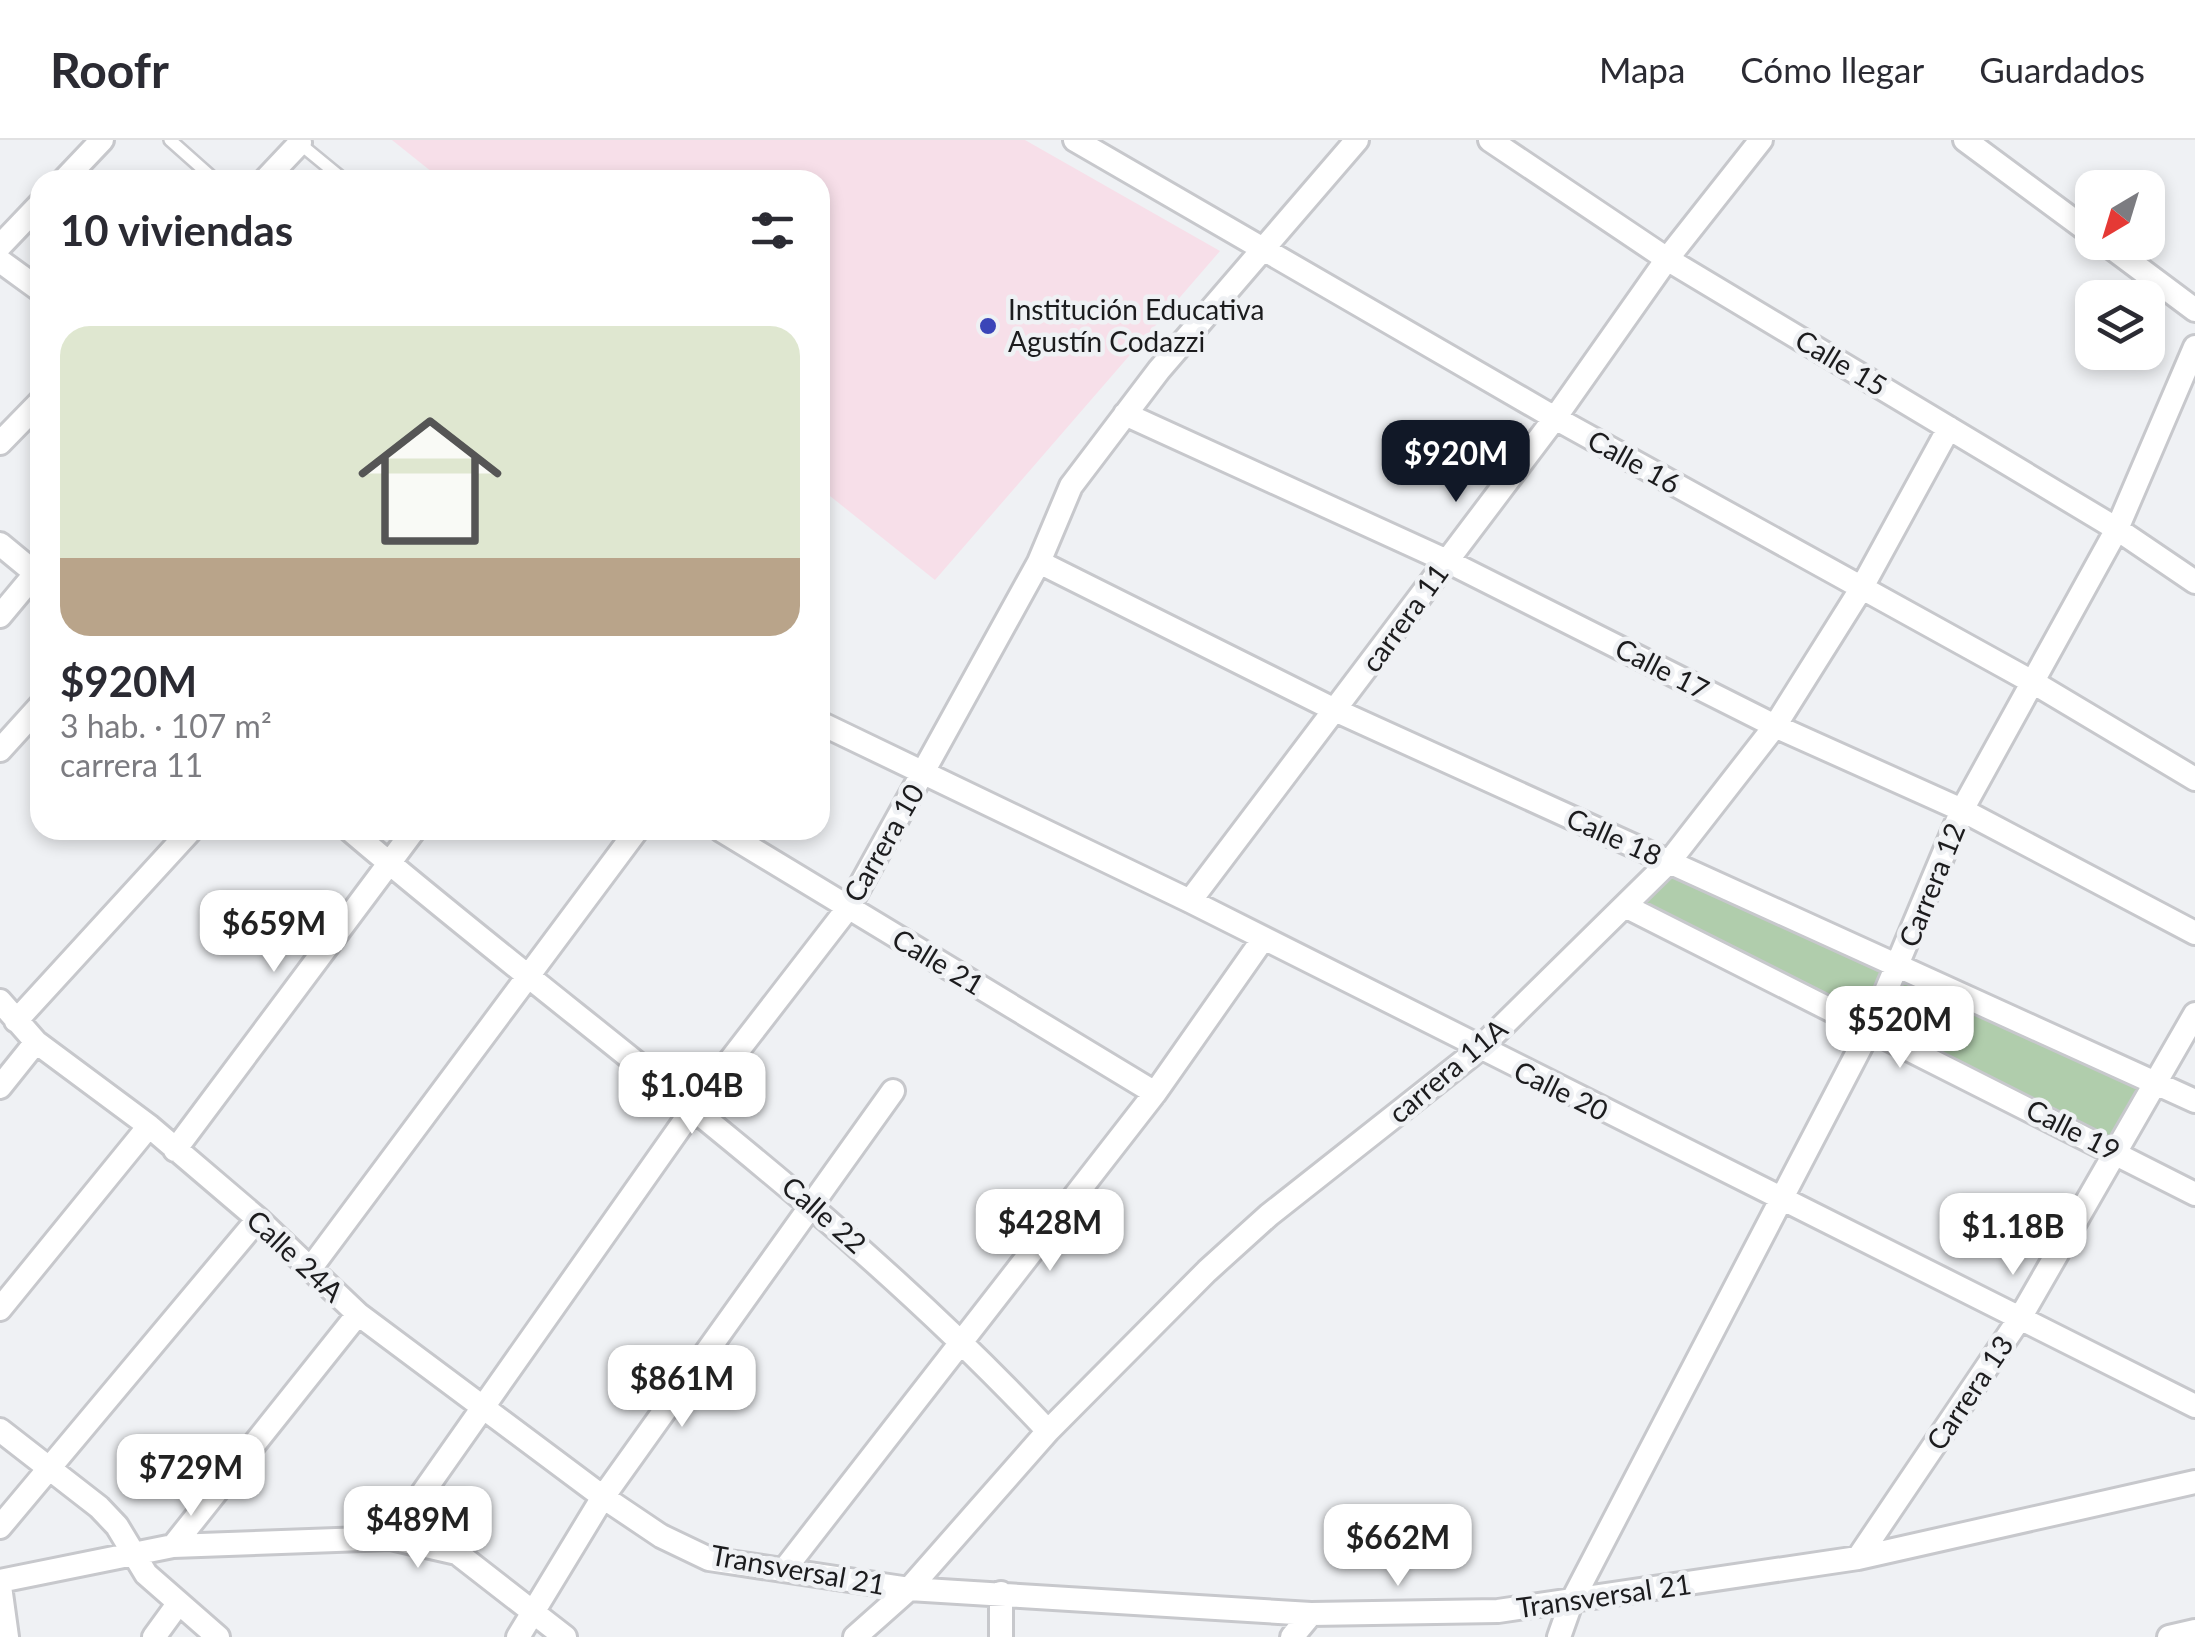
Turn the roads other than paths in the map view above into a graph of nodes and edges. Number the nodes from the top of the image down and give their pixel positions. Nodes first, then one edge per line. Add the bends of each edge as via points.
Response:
1 (102, 140) edge
2 (170, 140) edge
3 (1075, 140) edge
4 (1356, 140) edge
5 (1490, 140) edge
6 (1762, 140) edge
7 (1965, 140) edge
8 (298, 142) edge
9 (1098, 147) edge
10 (74, 170) edge
11 (204, 170) edge
12 (274, 170) edge
13 (332, 170) edge
14 (30, 214) edge
15 (2075, 221) edge
16 (0, 246) edge
17 (1260, 248) junction
18 (1668, 258) junction
19 (2128, 260) edge
20 (0, 261) edge
21 (30, 283) edge
22 (2195, 310) edge
23 (2195, 347) edge
24 (30, 412) edge
25 (1125, 414) junction
26 (1555, 418) junction
27 (1949, 428) junction
28 (0, 443) edge
29 (2117, 529) junction
30 (0, 544) edge
31 (1447, 561) junction
32 (1039, 562) junction
33 (30, 566) edge
34 (30, 581) edge
35 (2195, 582) edge
36 (1862, 589) junction
37 (0, 616) edge
38 (2036, 684) junction
39 (1336, 710) junction
40 (30, 717) edge
41 (1775, 726) junction
42 (830, 728) edge
43 (0, 750) edge
44 (922, 776) junction
45 (2195, 779) edge
46 (1962, 810) junction
47 (182, 840) edge
48 (362, 840) edge
49 (407, 840) edge
50 (630, 840) edge
51 (737, 840) edge
52 (1670, 862) junction
53 (390, 864) junction
54 (1190, 901) junction
55 (1626, 907) junction
56 (848, 908) junction
57 (2195, 933) edge
58 (1263, 939) junction
59 (1902, 964) junction
60 (525, 978) junction
61 (0, 1001) edge
62 (2195, 1014) edge
63 (16, 1020) junction
64 (1871, 1028) junction
65 (36, 1042) junction
66 (1478, 1050) junction
67 (2154, 1084) junction
68 (0, 1087) edge
69 (892, 1091) dead end
70 (1155, 1093) junction
71 (2195, 1101) edge
72 (695, 1106) junction
73 (149, 1126) junction
74 (175, 1150) junction
75 (2118, 1152) junction
76 (2195, 1194) edge
77 (1782, 1201) junction
78 (811, 1202) junction
79 (258, 1219) junction
80 (310, 1269) junction
81 (0, 1309) edge
82 (358, 1314) junction
83 (2020, 1318) junction
84 (965, 1342) junction
85 (2195, 1406) edge
86 (486, 1407) junction
87 (0, 1430) edge
88 (1048, 1431) junction
89 (47, 1471) junction
90 (2193, 1488) edge
91 (602, 1497) junction
92 (414, 1501) junction
93 (0, 1527) edge
94 (391, 1538) junction
95 (172, 1546) junction
96 (457, 1553) junction
97 (133, 1556) junction
98 (1858, 1558) junction
99 (784, 1570) junction
100 (0, 1584) edge
101 (909, 1590) junction
102 (1001, 1593) junction
103 (178, 1604) junction
104 (1571, 1604) junction
105 (535, 1610) junction
106 (1310, 1614) junction
107 (2195, 1631) edge
108 (6, 1637) edge
109 (154, 1637) edge
110 (218, 1637) edge
111 (518, 1637) edge
112 (566, 1637) edge
113 (855, 1637) edge
114 (1001, 1637) edge
115 (1292, 1637) edge
116 (1559, 1637) edge
117 (2170, 1637) edge

1 - 10 street
2 - 11 lane
3 - 9 street, Calle 16
4 - 17 street, Carrera 10
5 - 18 street, Calle 15
6 - 18 street, carrera 11
7 - 15 street
8 - 12 street
8 - 13 lane
9 - 17 street, Calle 16
14 - 16 street
17 - 25 street, Carrera 10
17 - 26 street, Calle 16
18 - 26 street, carrera 11
18 - 27 street, Calle 15
19 - 22 street
20 - 21 street
23 - 29 street, Carrera 12
24 - 28 street
25 - 31 street, Calle 17
25 - 32 street, Carrera 10 via 1070,486
26 - 31 street, carrera 11
26 - 36 street, Calle 16
27 - 29 street, Calle 15
27 - 36 street, carrera 11A
29 - 35 street, Calle 15
29 - 38 street, Carrera 12
30 - 33 street
31 - 39 street, carrera 11
31 - 41 street, Calle 17
32 - 39 street, Calle 18
32 - 44 street, Carrera 10
34 - 37 street
36 - 38 street, Calle 16
36 - 41 street, carrera 11A
38 - 45 street, Calle 16
38 - 46 street, Carrera 12
39 - 52 street, Calle 18
39 - 54 street, carrera 11
40 - 43 street
41 - 46 street, Calle 17
41 - 52 street, carrera 11A
42 - 44 street, Calle 20
44 - 54 street, Calle 20
44 - 56 street, Carrera 10
46 - 57 street, Calle 17
46 - 59 street, Carrera 12
47 - 63 street
48 - 53 street, Calle 22
49 - 53 street
50 - 60 street
51 - 56 street, Calle 21
52 - 55 street, carrera 11A
52 - 59 street, Calle 18
53 - 60 street, Calle 22
53 - 74 street
54 - 58 street, Calle 20
55 - 64 street, Calle 19
55 - 66 street, carrera 11A
56 - 70 street, Calle 21
56 - 72 street, Carrera 10
58 - 66 street, Calle 20
58 - 70 street
59 - 64 street, Carrera 12
59 - 67 street, Calle 18
60 - 72 street, Calle 22
60 - 80 street
61 - 63 street, Calle 24A
62 - 67 street, Carrera 13
63 - 65 street, Calle 24A
64 - 75 street, Calle 19
64 - 77 street, Carrera 12
65 - 68 street
65 - 73 street, Calle 24A
66 - 77 street, Calle 20
66 - 88 street, carrera 11A via 1269,1215
67 - 71 street, Calle 18
67 - 75 street, Carrera 13
69 - 78 street
70 - 84 street
72 - 78 street, Calle 22
72 - 86 street, Carrera 10
73 - 74 street, Calle 24A
73 - 81 street
74 - 79 street, Calle 24A
75 - 76 street, Calle 19
75 - 83 street, Carrera 13
77 - 83 street, Calle 20
77 - 104 street, Carrera 12
78 - 84 street, Calle 22
78 - 91 street
79 - 80 street, Calle 24A
79 - 89 street
80 - 82 street, Calle 24A
82 - 86 street, Calle 24A
82 - 95 street
83 - 85 street, Calle 20
83 - 98 street, Carrera 13
84 - 88 street, Calle 22
84 - 99 street
86 - 91 street, Calle 24A
86 - 92 street, Carrera 10
87 - 89 street
88 - 101 street, carrera 11A
89 - 93 street
89 - 97 street via 99,1507
90 - 98 street, Transversal 21
91 - 99 street, Transversal 21 via 709,1559
91 - 105 street
92 - 94 street, Carrera 10
92 - 96 street
94 - 95 street
94 - 96 street
95 - 97 street
96 - 105 street
97 - 100 street
97 - 103 street
98 - 104 street, Transversal 21
99 - 101 street, Transversal 21
100 - 108 street
101 - 102 street, Transversal 21
101 - 113 street, carrera 11A
102 - 106 street, Transversal 21
102 - 114 street
103 - 109 street
103 - 110 street
104 - 106 street, Transversal 21
104 - 116 street, Carrera 12
105 - 111 street
105 - 112 street
106 - 115 street
107 - 117 street

